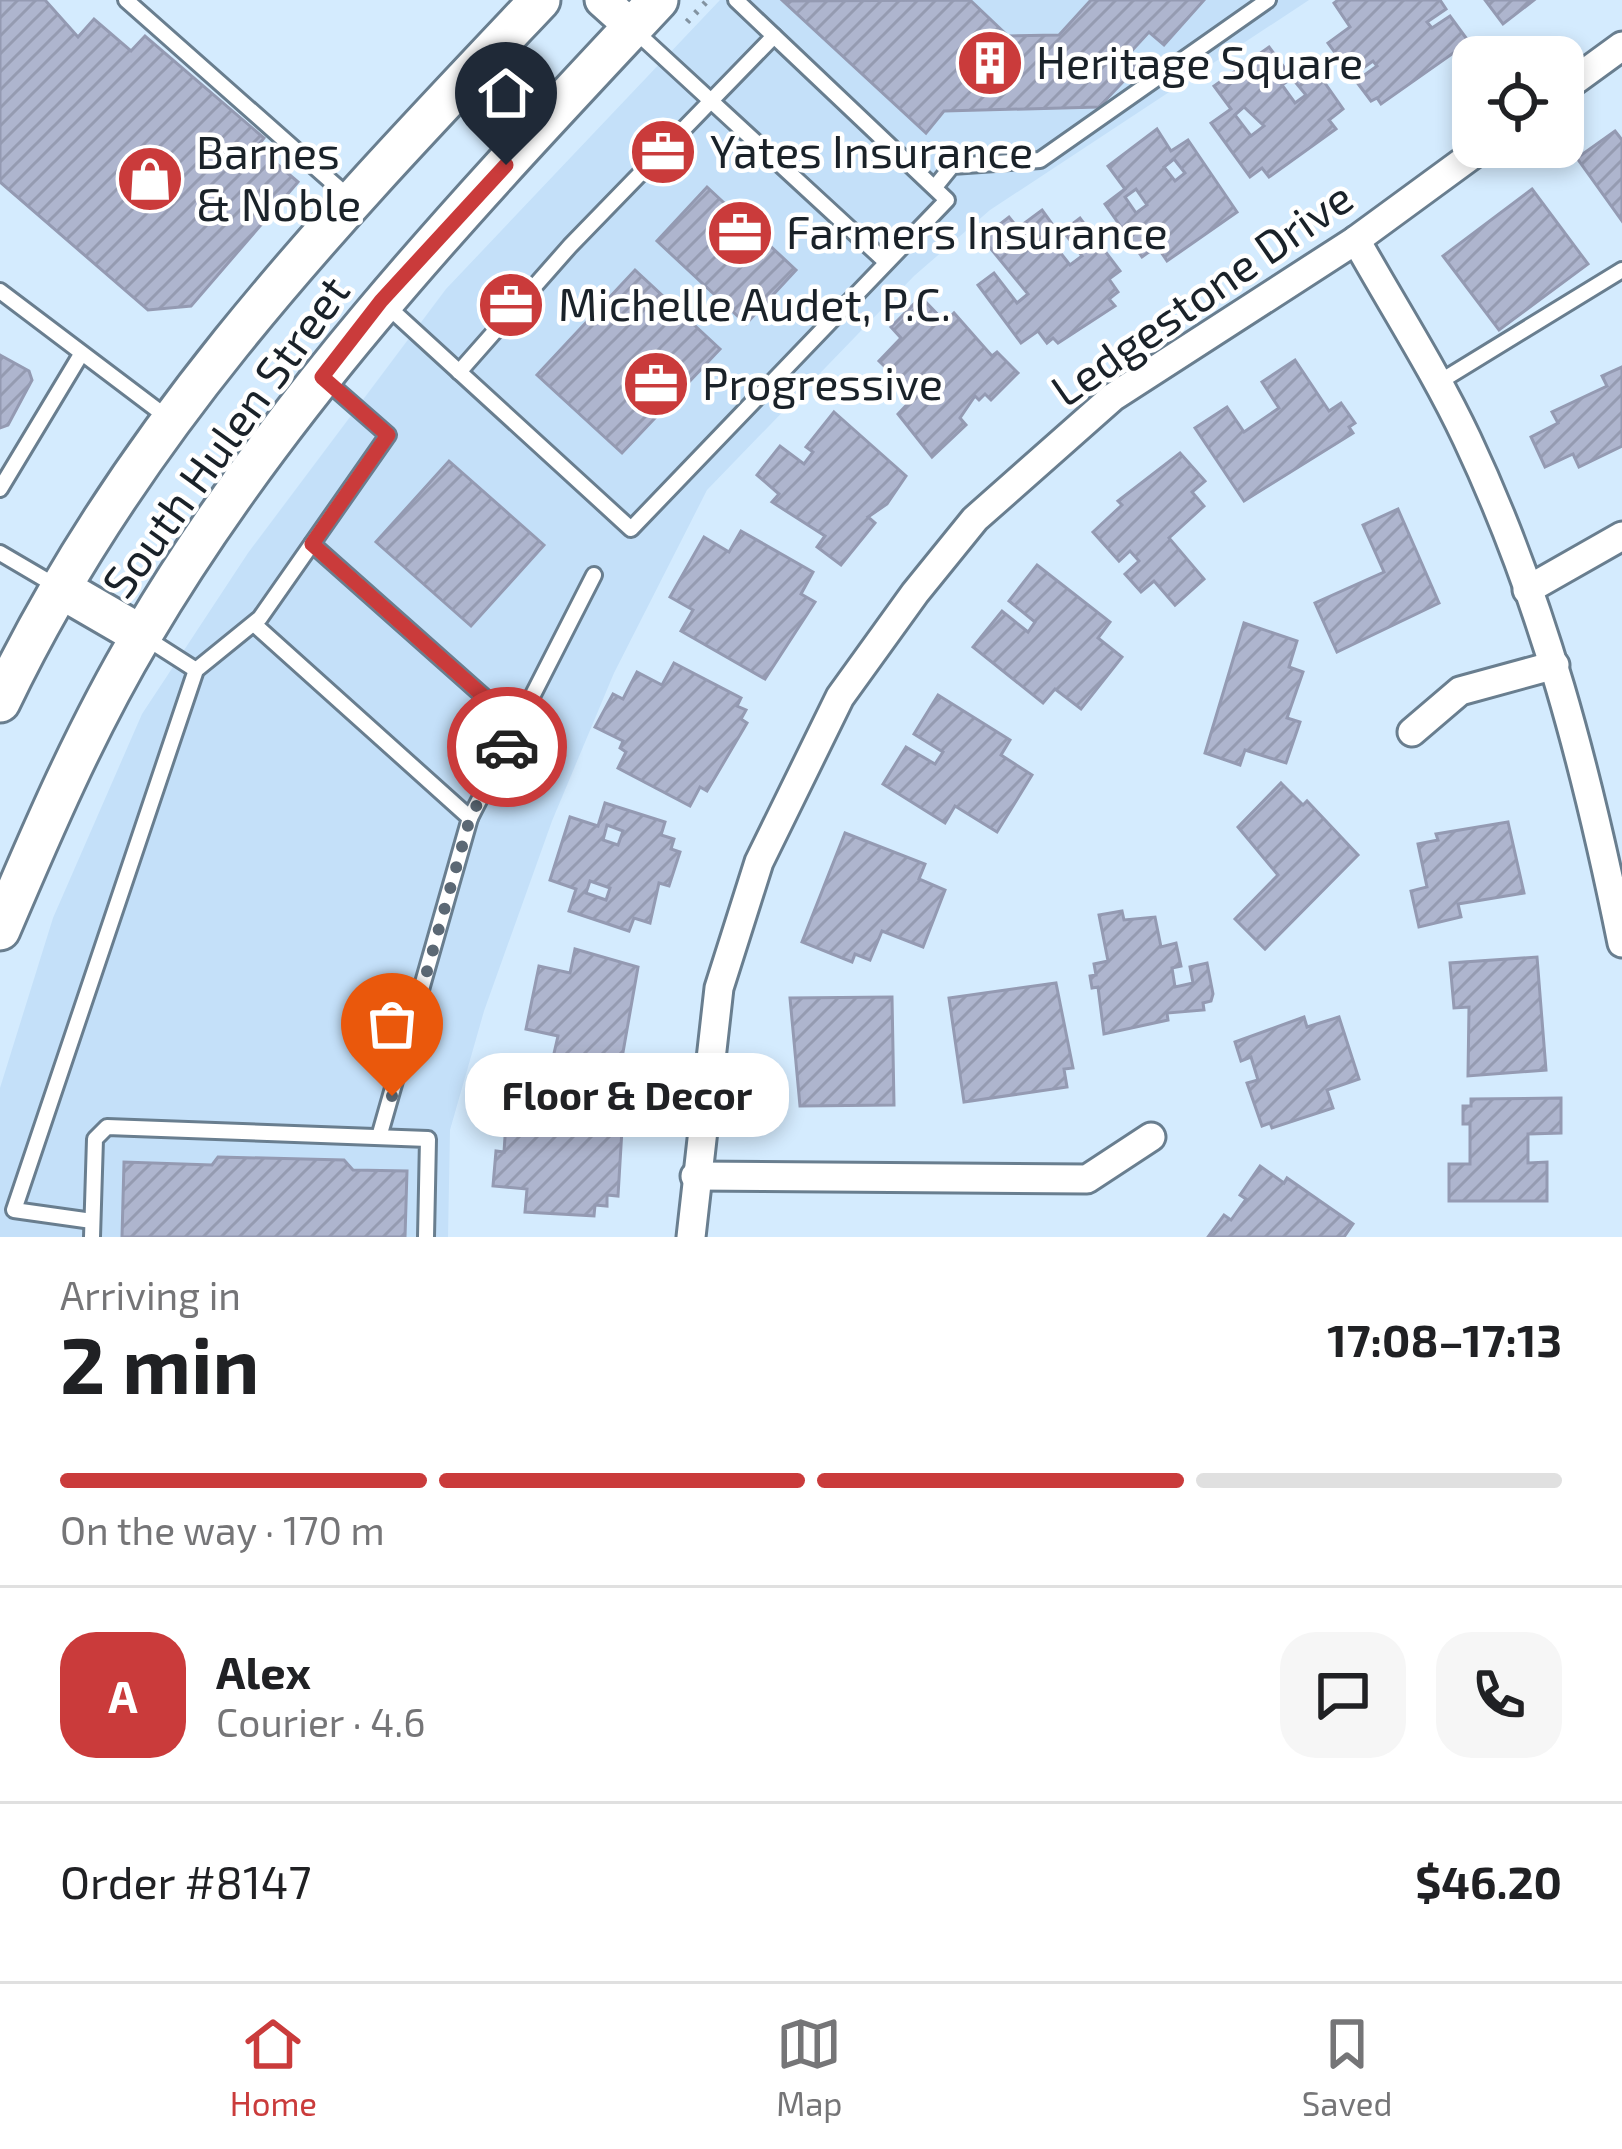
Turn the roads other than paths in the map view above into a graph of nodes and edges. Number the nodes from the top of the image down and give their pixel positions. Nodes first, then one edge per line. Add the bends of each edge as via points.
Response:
1 (126, 0) edge
2 (540, 0) edge
3 (602, 0) edge
4 (736, 0) edge
5 (1268, 0) edge
6 (655, 20) edge
7 (775, 36) junction
8 (1622, 46) edge
9 (1584, 73) edge
10 (711, 100) junction
11 (1454, 168) edge
12 (935, 187) junction
13 (351, 199) junction
14 (1355, 240) junction
15 (886, 262) junction
16 (1622, 270) edge
17 (0, 290) edge
18 (381, 301) junction
19 (80, 356) junction
20 (458, 372) junction
21 (322, 377) junction
22 (1436, 384) junction
23 (169, 419) junction
24 (0, 489) edge
25 (1622, 536) edge
26 (312, 544) junction
27 (0, 553) edge
28 (594, 575) dead end
29 (60, 588) junction
30 (1527, 590) junction
31 (254, 624) junction
32 (141, 635) junction
33 (1555, 665) junction
34 (196, 670) junction
35 (0, 702) edge
36 (517, 726) junction
37 (1412, 732) dead end
38 (470, 818) junction
39 (0, 930) edge
40 (1622, 943) edge
41 (379, 1137) junction
42 (1151, 1137) dead end
43 (695, 1175) junction
44 (92, 1229) edge
45 (426, 1237) edge
46 (691, 1237) edge

1 - 13 lane
2 - 13 main road, South Hulen Street
3 - 6 street
4 - 7 lane
5 - 12 lane via 1040,160 952,166
6 - 10 lane
6 - 18 main road, South Hulen Street
7 - 10 lane
7 - 12 lane
8 - 9 street
10 - 15 lane
10 - 20 lane
11 - 14 street, Ledgestone Drive
12 - 15 lane via 947,200
13 - 23 main road, South Hulen Street
14 - 22 street
14 - 43 street, Ledgestone Drive via 1113,398 975,519 840,697 759,862 719,988
15 - 20 lane via 631,529
16 - 22 lane
17 - 19 lane
18 - 20 lane
18 - 21 main road, South Hulen Street
19 - 23 lane
19 - 24 lane
21 - 26 lane via 388,435
21 - 32 main road, South Hulen Street
22 - 30 street via 1466,436
23 - 29 main road, South Hulen Street
25 - 30 street
26 - 31 lane
26 - 36 lane
27 - 29 lane
28 - 36 lane
29 - 32 main road
29 - 35 main road, South Hulen Street
30 - 33 street
31 - 34 lane
31 - 38 lane
32 - 34 lane
32 - 39 main road, South Hulen Street via 62,782
33 - 37 street via 1460,691
33 - 40 street via 1591,788
34 - 44 lane via 14,1210
36 - 38 lane
38 - 41 lane
41 - 44 lane via 107,1127 95,1139
41 - 45 lane via 428,1139
42 - 43 street via 1088,1179
43 - 46 street, Ledgestone Drive

